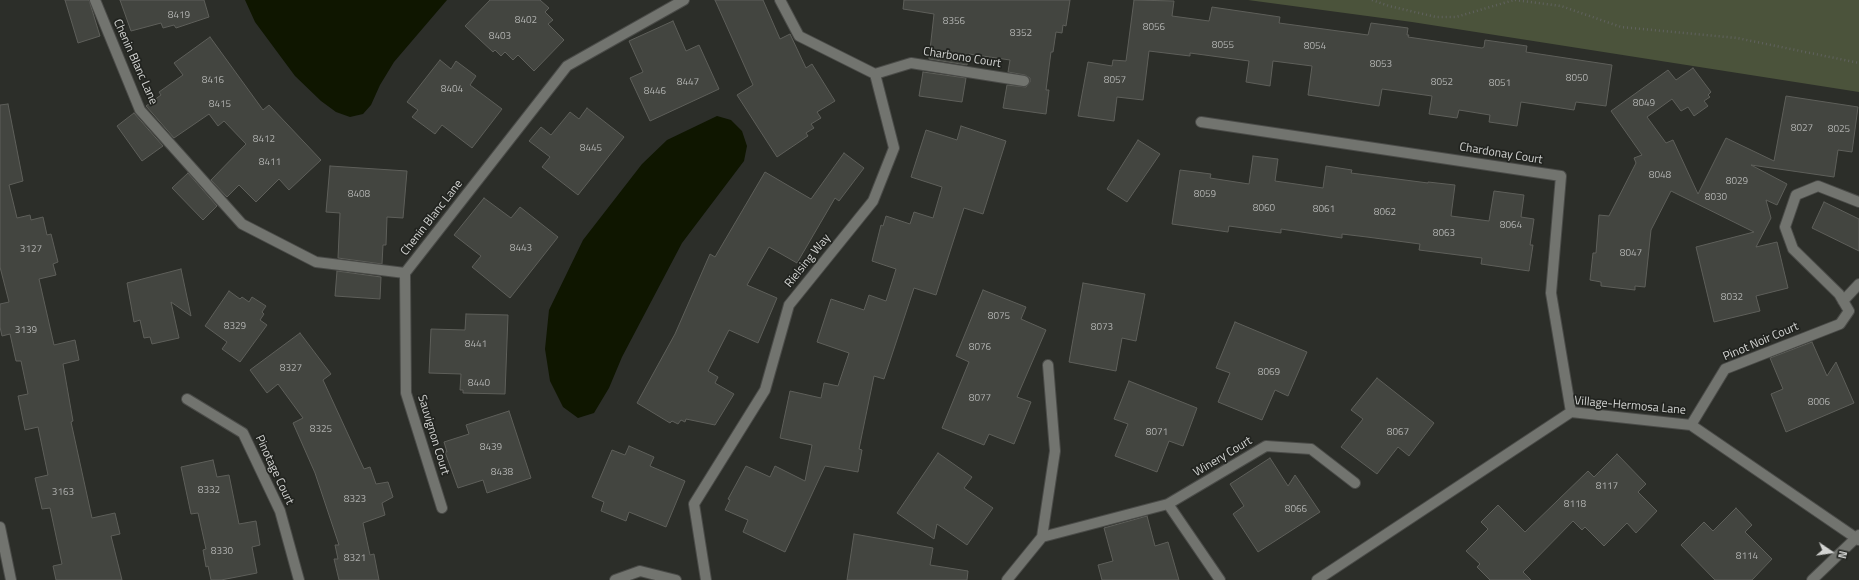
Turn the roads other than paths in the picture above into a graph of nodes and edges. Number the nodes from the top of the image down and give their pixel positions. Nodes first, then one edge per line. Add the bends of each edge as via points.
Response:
1 (94, 0) edge
2 (684, 0) edge
3 (780, 0) edge
4 (875, 74) junction
5 (1024, 81) dead end
6 (1201, 122) dead end
7 (1859, 202) edge
8 (405, 273) junction
9 (1859, 284) edge
10 (1843, 301) junction
11 (1048, 365) dead end
12 (187, 399) dead end
13 (1571, 412) junction
14 (1691, 425) junction
15 (1355, 483) dead end
16 (1168, 504) junction
17 (442, 508) dead end
18 (0, 527) edge
19 (1042, 537) junction
20 (1858, 538) edge
21 (11, 580) edge
22 (299, 580) edge
23 (615, 580) edge
24 (676, 580) edge
25 (706, 580) edge
26 (1007, 580) edge
27 (1220, 580) edge
28 (1317, 580) edge
29 (1812, 580) edge

1 - 8 street, Chenin Blanc Lane via 140,110 242,224 316,262
2 - 8 street, Chenin Blanc Lane via 567,66
3 - 4 street via 799,36
4 - 5 street, Charbono Court via 911,63
4 - 25 street, Rielsing Way via 894,148 873,200 789,305 765,390 694,504
6 - 13 street, Chardonay Court via 1561,176 1551,293
7 - 10 street via 1818,186 1796,195 1785,227 1793,249
8 - 17 street, Sauvignon Court via 406,393
9 - 10 street
10 - 14 street, Pinot Noir Court via 1849,311 1840,324 1725,369
11 - 19 street via 1055,452
12 - 22 street, Pinotage Court via 243,433 280,511
13 - 14 street, Village-Hermosa Lane
13 - 28 street, Village-Hermosa Lane
14 - 20 street, Village-Hermosa Lane
15 - 16 street, Winery Court via 1311,449 1266,446
16 - 19 street, Winery Court
16 - 27 street
18 - 21 street
19 - 26 street
20 - 29 street
23 - 24 street via 640,571

